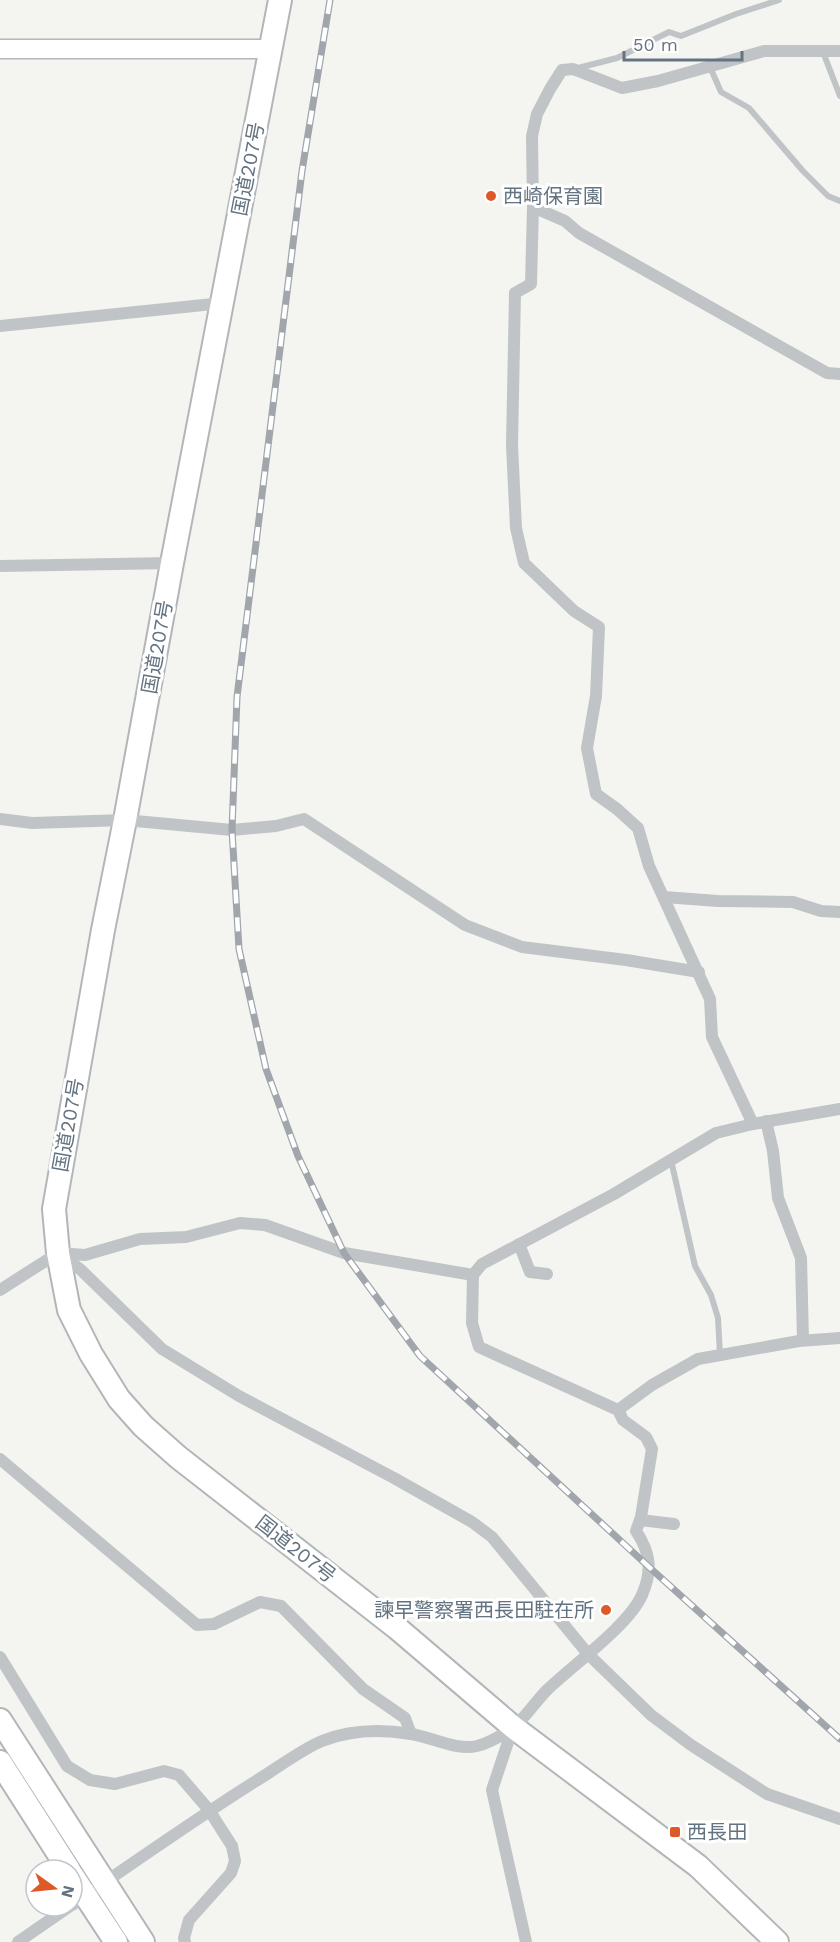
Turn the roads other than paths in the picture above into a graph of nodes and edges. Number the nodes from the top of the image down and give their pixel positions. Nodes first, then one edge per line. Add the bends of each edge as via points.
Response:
1 (280, 0) edge
2 (779, 0) edge
3 (0, 49) edge
4 (271, 49) junction
5 (840, 51) edge
6 (823, 52) junction
7 (709, 66) junction
8 (573, 69) junction
9 (840, 96) edge
10 (840, 201) edge
11 (533, 207) junction
12 (223, 303) junction
13 (0, 326) edge
14 (840, 374) edge
15 (172, 563) junction
16 (0, 566) edge
17 (0, 819) edge
18 (125, 820) junction
19 (664, 897) junction
20 (840, 912) edge
21 (699, 972) junction
22 (840, 1109) edge
23 (766, 1121) junction
24 (753, 1124) junction
25 (671, 1160) junction
26 (519, 1244) junction
27 (58, 1253) junction
28 (547, 1274) dead end
29 (473, 1275) junction
30 (0, 1290) edge
31 (840, 1338) edge
32 (803, 1340) junction
33 (720, 1355) junction
34 (618, 1410) junction
35 (0, 1459) edge
36 (640, 1520) junction
37 (674, 1524) dead end
38 (588, 1654) junction
39 (0, 1657) edge
40 (0, 1720) edge
41 (513, 1727) junction
42 (411, 1734) junction
43 (0, 1762) edge
44 (209, 1810) junction
45 (840, 1819) edge
46 (61, 1858) edge
47 (65, 1858) edge
48 (84, 1896) edge
49 (84, 1898) edge
50 (84, 1898) edge
51 (53, 1918) edge
52 (18, 1942) edge
53 (116, 1942) edge
54 (143, 1942) edge
55 (185, 1942) edge
56 (526, 1942) edge
57 (777, 1942) edge

1 - 4 highway, 国道207号
2 - 8 lane via 681,36 669,32 617,58
3 - 4 street
4 - 12 highway, 国道207号
5 - 6 street
6 - 7 street via 764,51
6 - 9 lane
7 - 8 street via 622,88
7 - 10 lane via 722,92 749,108 803,171 828,196
8 - 11 street via 562,70 537,114 532,136
11 - 14 street via 565,221 579,233 826,373
11 - 19 street via 531,284 515,293 512,445 516,528 524,563 574,610 599,627 596,696 587,748 596,795 638,828 649,866
12 - 13 street
12 - 15 highway, 国道207号
15 - 16 street
15 - 18 highway, 国道207号
17 - 18 street via 32,823
18 - 21 street via 232,830 304,819 465,925 522,946
18 - 27 highway, 国道207号 via 54,1209
19 - 20 street via 793,902
19 - 21 street
21 - 24 street via 710,999 712,1037
22 - 23 street
23 - 24 street
23 - 32 street via 778,1198 801,1258
24 - 25 street via 716,1133
25 - 26 street
25 - 33 lane via 695,1266 718,1318
26 - 28 street via 530,1272
26 - 29 street via 482,1264
27 - 29 street via 85,1255 140,1239 186,1237 240,1223 265,1225 344,1253
27 - 30 street
27 - 38 street via 81,1270 162,1349 249,1402 472,1522 492,1537
27 - 41 highway, 国道207号 via 69,1310 86,1345 119,1399 143,1426 397,1628
29 - 34 street via 472,1323 479,1347
31 - 32 street
32 - 33 street
33 - 34 street via 698,1359
34 - 36 street via 623,1420 646,1437 652,1449
35 - 42 street via 197,1625 214,1624 260,1602 281,1606 363,1689 405,1718
36 - 37 street
36 - 38 street via 636,1531 649,1553 642,1596 633,1611
38 - 41 street
38 - 45 street via 651,1715 691,1745 767,1794
39 - 44 street via 67,1766 90,1780 115,1784 164,1771 179,1775
40 - 47 highway
41 - 42 street via 476,1746 457,1746
41 - 56 street via 492,1790
41 - 57 highway, 国道207号 via 698,1866
42 - 44 street via 348,1733 320,1742
43 - 46 highway
44 - 48 street
44 - 55 street via 232,1846 235,1861 231,1873 189,1920
49 - 53 highway
50 - 54 highway
51 - 52 street

